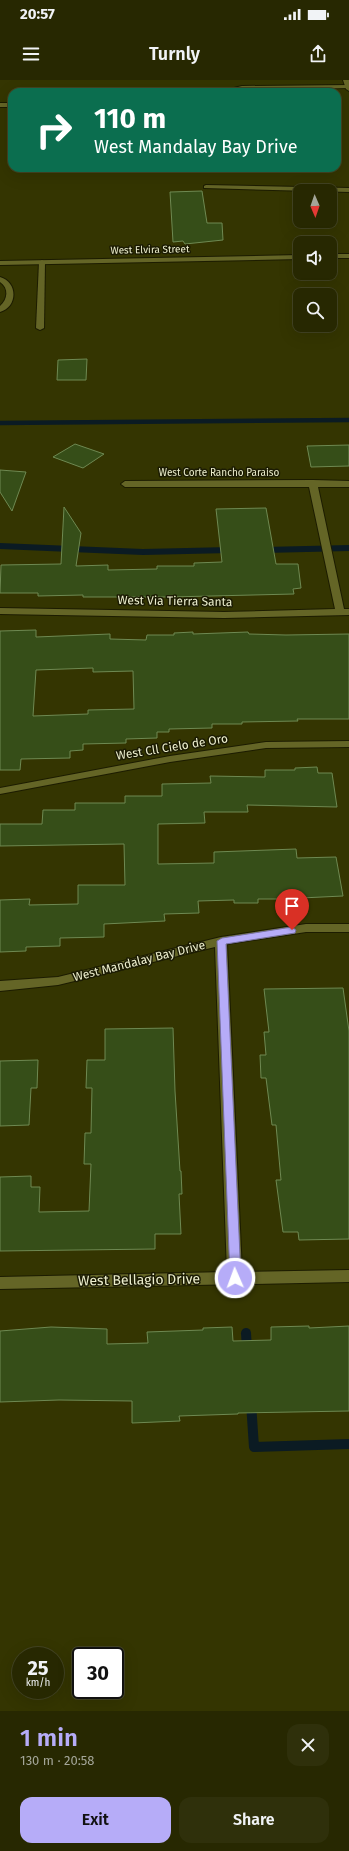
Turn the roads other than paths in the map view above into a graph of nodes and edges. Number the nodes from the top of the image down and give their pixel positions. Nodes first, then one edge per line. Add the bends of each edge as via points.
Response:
1 (348, 85) edge
2 (242, 88) edge
3 (206, 187) dead end
4 (349, 190) edge
5 (337, 256) edge
6 (349, 256) edge
7 (293, 257) edge
8 (0, 262) edge
9 (42, 262) junction
10 (0, 279) edge
11 (0, 310) edge
12 (40, 328) dead end
13 (125, 484) dead end
14 (313, 484) junction
15 (349, 484) edge
16 (0, 611) edge
17 (344, 612) edge
18 (349, 744) edge
19 (0, 791) edge
20 (349, 928) edge
21 (222, 941) junction
22 (0, 986) edge
23 (349, 1276) edge
24 (235, 1278) junction
25 (0, 1283) edge

1 - 2 street
3 - 4 street
5 - 6 street
7 - 9 street, West Elvira Street
8 - 9 street, West Elvira Street
9 - 12 street
10 - 11 street via 11,290 8,304
13 - 14 street, West Corte Rancho Paraiso
14 - 15 street, West Corte Rancho Paraiso
14 - 17 street
16 - 17 street, West Via Tierra Santa via 224,616
18 - 19 street, West Cll Cielo de Oro via 266,745 170,759
20 - 21 street, West Mandalay Bay Drive via 306,928
21 - 22 street, West Mandalay Bay Drive via 58,981
21 - 24 street
23 - 24 street, West Bellagio Drive
24 - 25 street, West Bellagio Drive

